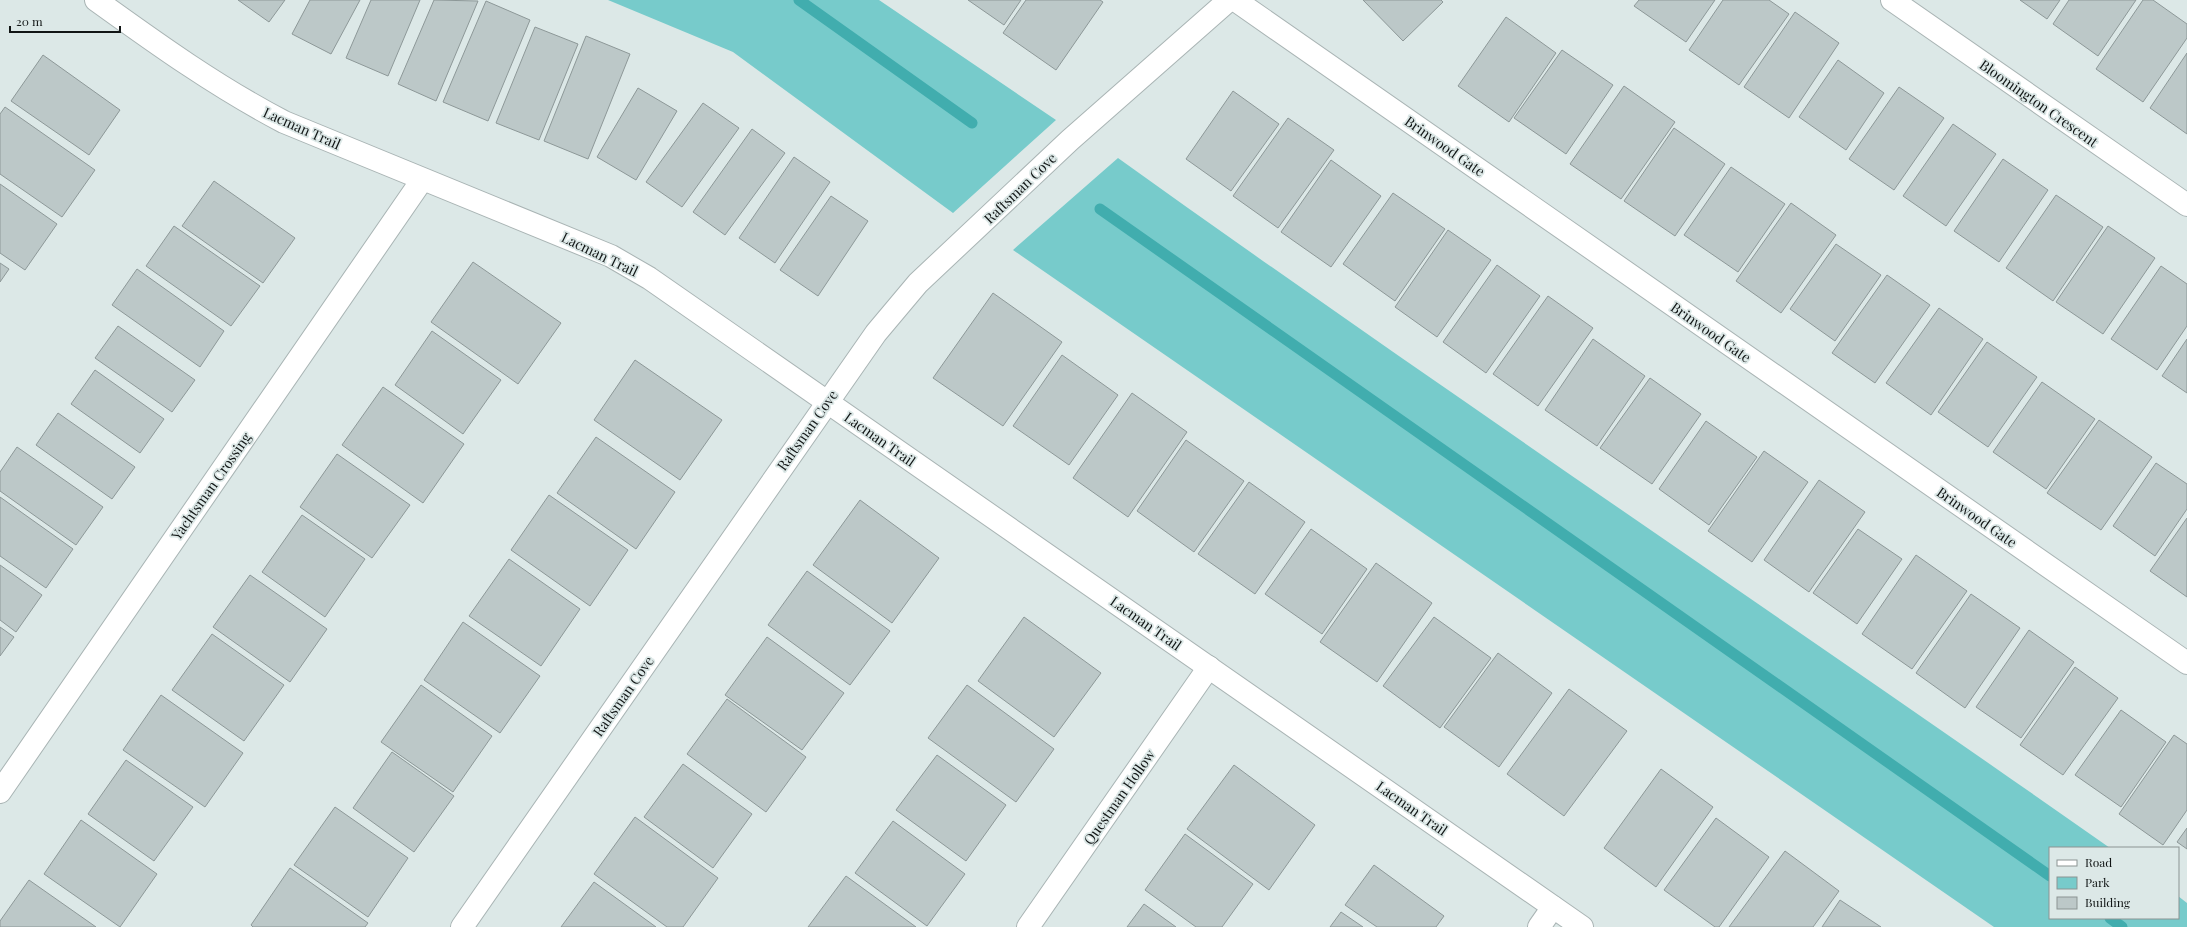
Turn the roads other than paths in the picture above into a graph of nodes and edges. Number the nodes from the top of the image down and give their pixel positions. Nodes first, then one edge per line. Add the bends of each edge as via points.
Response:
1 (96, 0) edge
2 (1229, 0) edge
3 (1235, 0) edge
4 (1892, 0) edge
5 (422, 180) junction
6 (2187, 205) edge
7 (826, 402) junction
8 (2187, 663) edge
9 (1209, 667) junction
10 (0, 792) edge
11 (1553, 907) junction
12 (462, 927) edge
13 (1028, 927) edge
14 (1539, 927) edge
15 (1582, 927) edge

1 - 5 street, Lacman Trail via 185,64 242,100 284,122
2 - 7 street, Raftsman Cove via 1070,140 918,283 876,333
3 - 8 street, Brinwood Gate
4 - 6 street, Bloomington Crescent
5 - 7 street, Lacman Trail via 612,256 649,278
5 - 10 street, Yachtsman Crossing
7 - 9 street, Lacman Trail
7 - 12 street, Raftsman Cove
9 - 11 street, Lacman Trail
9 - 13 street, Questman Hollow
11 - 14 street
11 - 15 street, Lacman Trail

